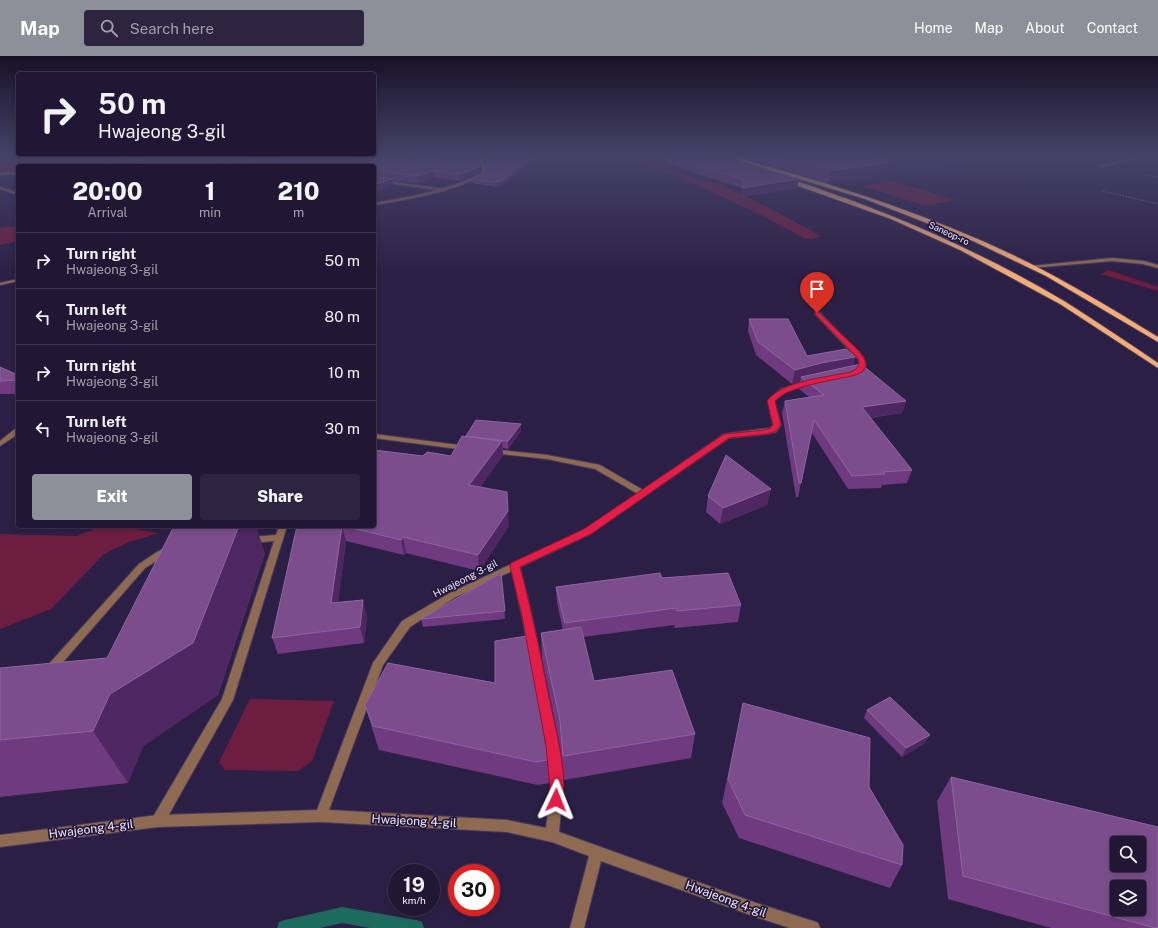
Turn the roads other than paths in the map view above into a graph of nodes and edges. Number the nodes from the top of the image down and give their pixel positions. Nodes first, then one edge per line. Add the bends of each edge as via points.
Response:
1 (425, 195) edge
2 (832, 195) edge
3 (858, 195) edge
4 (376, 204) edge
5 (1030, 267) junction
6 (1158, 267) edge
7 (16, 280) edge
8 (0, 284) edge
9 (817, 313) dead end
10 (1158, 340) edge
11 (1158, 366) edge
12 (846, 375) edge
13 (820, 381) edge
14 (16, 432) edge
15 (376, 436) edge
16 (0, 444) edge
17 (472, 448) edge
18 (487, 450) edge
19 (644, 494) junction
20 (282, 528) edge
21 (278, 538) junction
22 (240, 541) dead end
23 (179, 546) edge
24 (515, 566) junction
25 (38, 673) edge
26 (320, 816) junction
27 (158, 821) junction
28 (552, 836) junction
29 (0, 840) edge
30 (597, 852) junction
31 (577, 928) edge
32 (813, 928) edge

1 - 4 street
2 - 11 main road, Saneop-ro via 895,219 979,258 1061,303
3 - 5 main road, Saneop-ro via 920,217 1011,256
5 - 6 street via 1107,260
5 - 10 main road, Saneop-ro via 1098,302
7 - 8 street
9 - 12 street via 861,358 861,370
13 - 19 street, Hwajeong 3-gil via 782,392 774,397 771,401 777,425 774,430 727,436
14 - 16 street
15 - 17 street
18 - 19 street via 547,457 596,467
19 - 24 street, Hwajeong 3-gil via 587,532
20 - 21 street
21 - 22 street
21 - 27 street via 227,700
23 - 25 street via 142,566 52,667
24 - 26 street, Hwajeong 3-gil via 453,595 406,624 378,663
24 - 28 street via 553,746 557,787
26 - 27 street, Hwajeong 4-gil
26 - 28 street, Hwajeong 4-gil via 507,826
27 - 29 street, Hwajeong 4-gil
28 - 30 street, Hwajeong 4-gil
30 - 31 street
30 - 32 street, Hwajeong 4-gil

